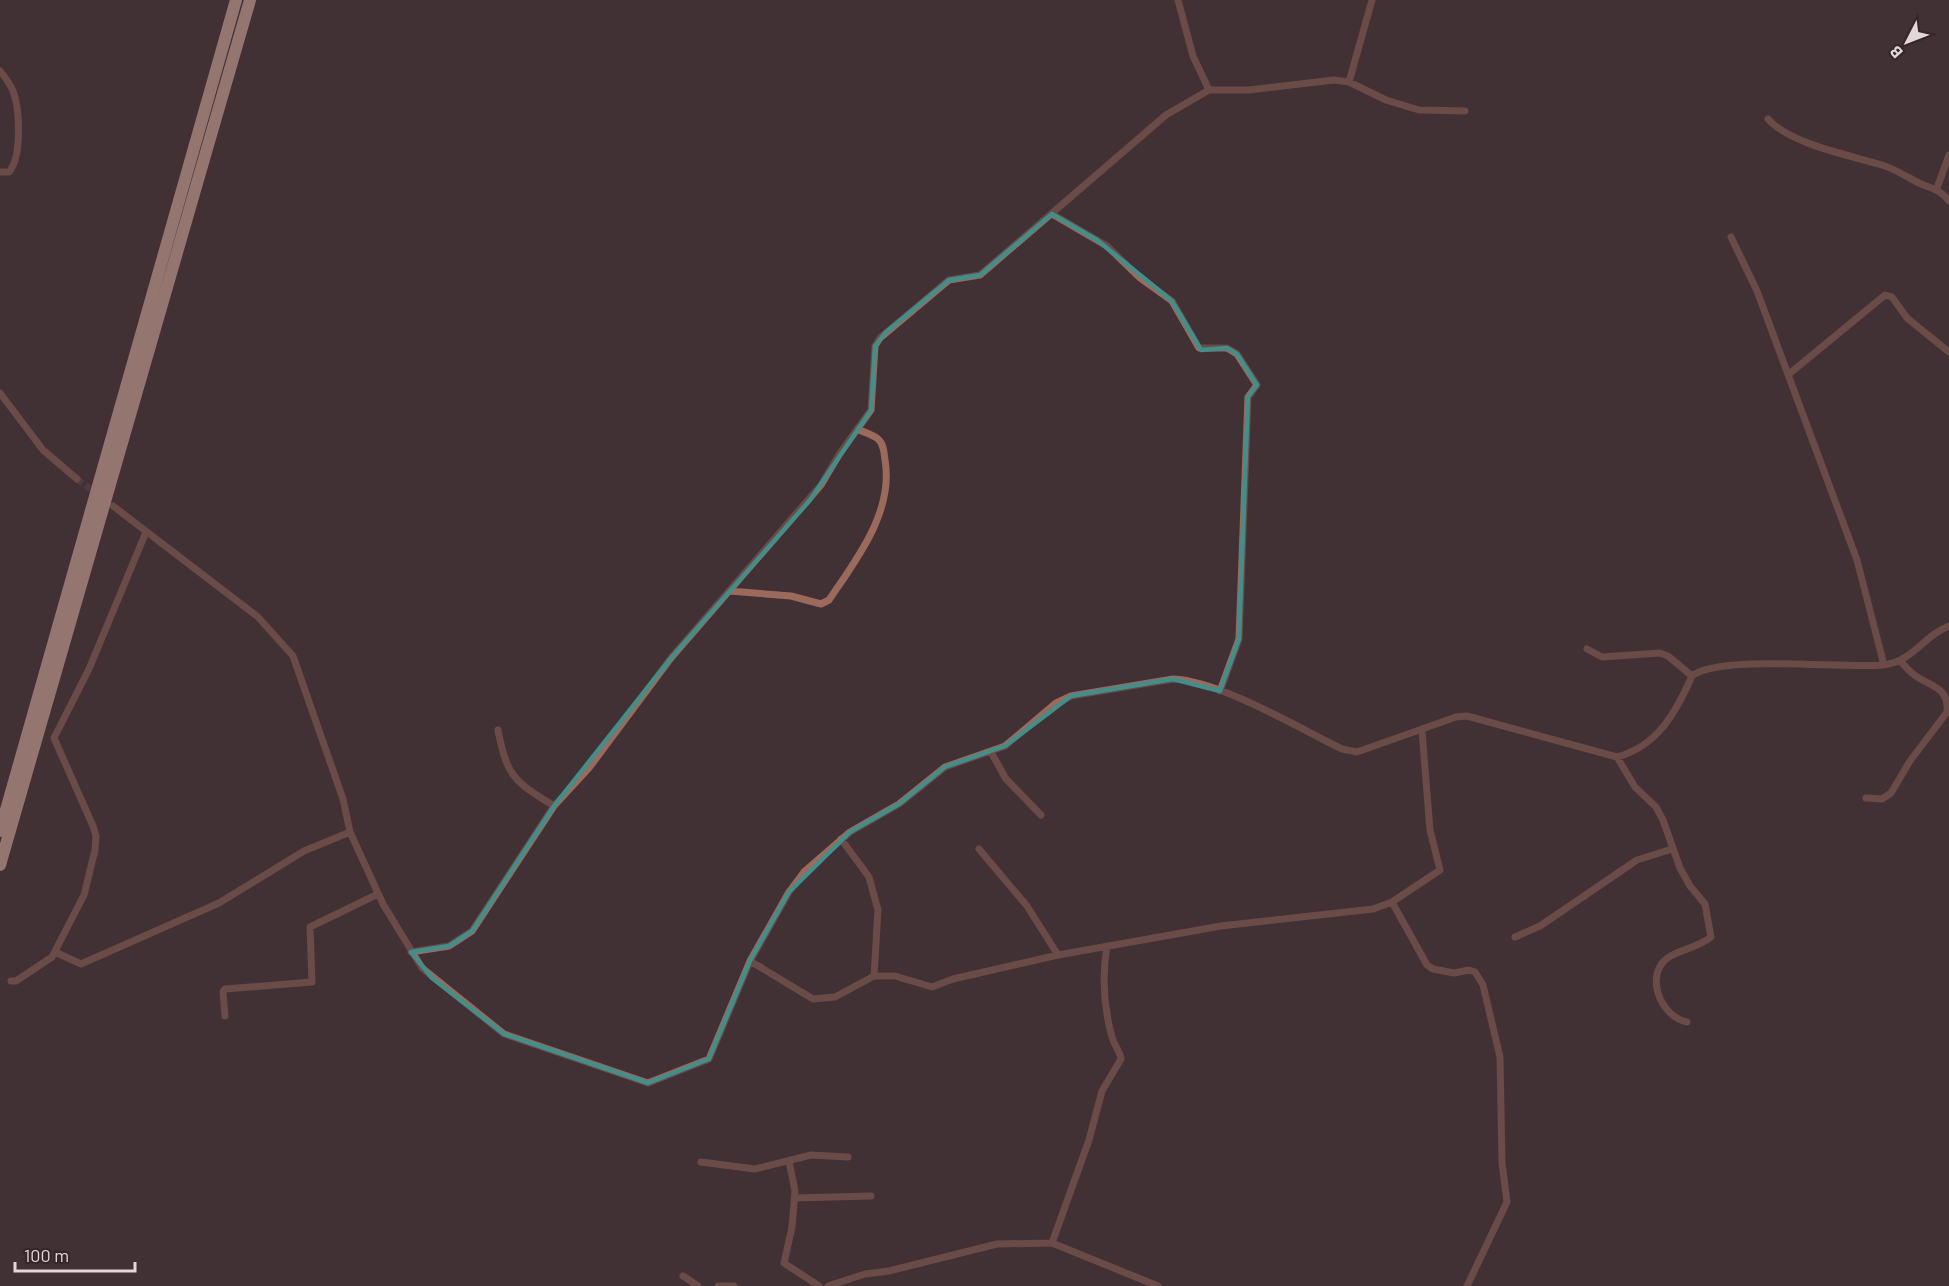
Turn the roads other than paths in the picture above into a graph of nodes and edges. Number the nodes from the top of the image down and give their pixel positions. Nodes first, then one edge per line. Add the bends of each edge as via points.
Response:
1 (236, 0) edge
2 (250, 0) edge
3 (1178, 0) edge
4 (1372, 0) edge
5 (0, 71) edge
6 (1349, 82) junction
7 (1209, 90) junction
8 (1465, 111) dead end
9 (1768, 119) dead end
10 (1949, 155) edge
11 (0, 172) edge
12 (1937, 188) junction
13 (1949, 201) edge
14 (1052, 214) junction
15 (1731, 237) dead end
16 (1949, 352) edge
17 (1789, 374) junction
18 (0, 393) edge
19 (857, 429) junction
20 (78, 479) tunnel mouth
21 (113, 506) dead end
22 (146, 532) junction
23 (729, 591) junction
24 (1949, 626) edge
25 (1587, 649) dead end
26 (1900, 661) junction
27 (1884, 665) junction
28 (1692, 676) junction
29 (1221, 691) junction
30 (498, 730) dead end
31 (1422, 731) junction
32 (991, 752) junction
33 (1617, 757) junction
34 (1866, 798) dead end
35 (554, 806) junction
36 (1041, 815) dead end
37 (0, 831) edge
38 (350, 832) junction
39 (841, 839) junction
40 (979, 849) dead end
41 (1672, 849) junction
42 (0, 865) edge
43 (378, 894) junction
44 (1392, 902) junction
45 (1515, 937) dead end
46 (1107, 946) junction
47 (55, 952) junction
48 (411, 952) junction
49 (1058, 955) junction
50 (750, 961) junction
51 (874, 976) junction
52 (11, 981) dead end
53 (225, 1016) dead end
54 (1687, 1022) dead end
55 (849, 1157) dead end
56 (789, 1161) junction
57 (702, 1162) dead end
58 (870, 1196) dead end
59 (794, 1198) junction
60 (1052, 1243) junction
61 (683, 1276) dead end
62 (698, 1286) edge
63 (718, 1286) edge
64 (734, 1286) edge
65 (819, 1286) edge
66 (828, 1286) edge
67 (1158, 1286) edge
68 (1467, 1286) edge

1 - 37 highway
2 - 42 highway
3 - 7 street via 1193,56
4 - 6 street
5 - 11 street via 13,91 18,121 16,160 9,172
6 - 7 street
6 - 8 street via 1419,110
7 - 14 street via 1166,115
9 - 12 street via 1780,131 1831,151 1883,165
10 - 12 street
12 - 13 street
14 - 19 street via 980,275 949,280 880,338 875,346 873,405
14 - 29 street via 1107,246 1140,278 1172,301 1199,348 1227,348 1237,354 1257,385 1248,397 1239,639
15 - 17 street
16 - 17 street via 1907,318 1892,297 1885,295
17 - 27 street via 1858,562
18 - 20 street via 43,450
19 - 23 street via 810,500
19 - 23 street via 883,446 886,491 868,538 830,600 821,604 791,596
21 - 22 street
22 - 38 street via 258,617 287,646 336,778
22 - 47 street via 89,669 54,738 96,837 84,895
23 - 35 street via 663,669 583,776
24 - 26 street
25 - 28 street via 1602,657 1660,653
26 - 27 street
26 - 34 street via 1947,696 1947,712 1891,793 1882,799
27 - 28 street via 1797,663 1721,667
28 - 33 street via 1676,712 1656,734 1639,748
29 - 31 street via 1342,749 1357,752
29 - 32 street via 1173,679 1084,693 1056,704 1012,741
30 - 35 street via 507,768 533,793
31 - 33 street via 1467,716
31 - 44 street via 1430,830 1440,870
32 - 36 street via 1006,779
32 - 39 street via 945,767 899,804
33 - 41 street via 1635,787 1656,807
35 - 48 street via 472,930 449,946
38 - 43 street
38 - 47 street via 304,851 219,903 81,964
39 - 50 street via 799,877
39 - 51 street via 869,877 878,910
40 - 49 street via 1027,906
41 - 45 street via 1637,860 1540,926
41 - 54 street via 1690,886 1706,904 1711,934 1709,939 1669,957 1659,975 1659,1003
43 - 48 street
43 - 53 street via 310,927 312,982 225,989
44 - 46 street via 1373,909 1221,926
44 - 68 street via 1427,965 1454,973 1475,972 1483,985 1500,1057 1502,1163 1507,1202
46 - 49 street
46 - 60 street via 1106,996 1112,1037 1121,1059 1102,1091
47 - 52 street via 46,964
48 - 50 street via 432,978 504,1034 648,1083 709,1059
49 - 51 street via 932,987 895,976
50 - 51 street via 813,999 835,997
55 - 56 street via 811,1155
56 - 57 street via 755,1170
56 - 59 street
58 - 59 street
59 - 65 street via 784,1263
60 - 66 street via 997,1244
60 - 67 street
61 - 62 street
63 - 64 street

